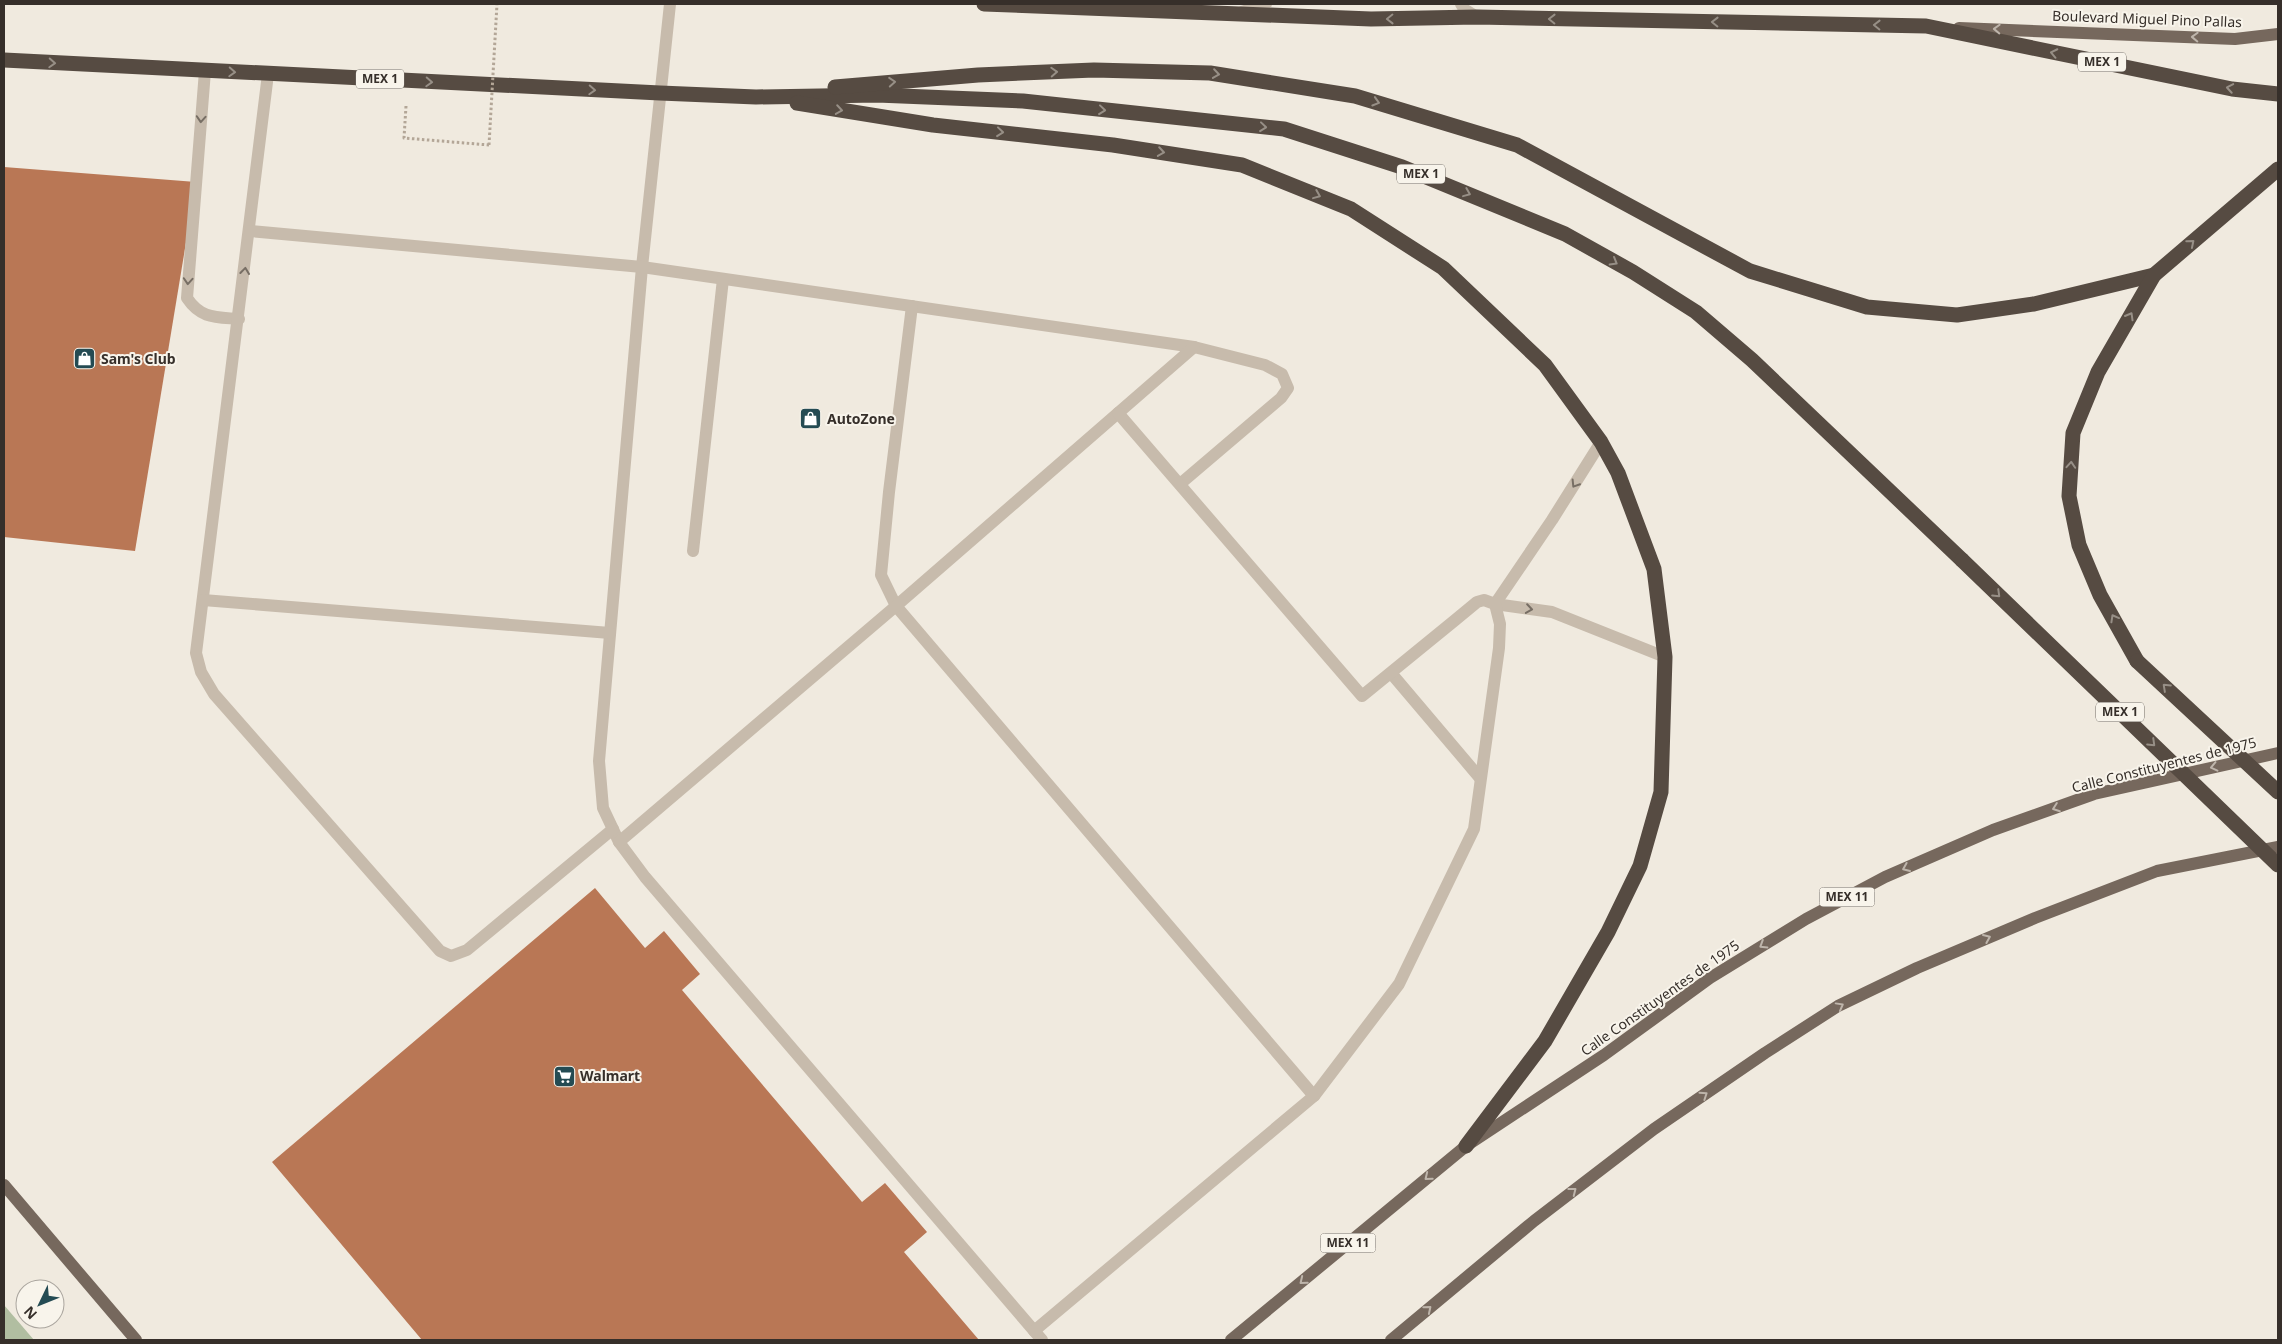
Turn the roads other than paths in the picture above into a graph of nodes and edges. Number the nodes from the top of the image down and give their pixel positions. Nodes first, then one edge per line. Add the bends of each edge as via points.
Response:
1 (670, 4) edge
2 (984, 4) edge
3 (1266, 4) edge
4 (1461, 4) edge
5 (1240, 13) junction
6 (1477, 17) junction
7 (1926, 26) junction
8 (2278, 34) edge
9 (4, 60) edge
10 (205, 71) junction
11 (268, 74) junction
12 (660, 94) junction
13 (2278, 94) edge
14 (756, 97) junction
15 (2278, 169) edge
16 (250, 231) junction
17 (642, 267) junction
18 (2154, 275) junction
19 (723, 279) junction
20 (912, 306) junction
21 (239, 319) junction
22 (1194, 348) junction
23 (1118, 413) junction
24 (1601, 442) junction
25 (1180, 484) junction
26 (693, 551) dead end
27 (202, 600) junction
28 (1495, 604) junction
29 (896, 606) junction
30 (610, 633) junction
31 (1665, 658) junction
32 (1391, 673) junction
33 (2278, 753) edge
34 (1480, 778) junction
35 (2278, 792) edge
36 (613, 829) junction
37 (619, 842) junction
38 (2278, 847) edge
39 (2278, 864) edge
40 (1314, 1096) junction
41 (1466, 1146) junction
42 (4, 1184) edge
43 (1038, 1336) edge
44 (136, 1340) edge
45 (1231, 1340) edge
46 (1391, 1340) edge

1 - 12 lane
2 - 5 highway, MEX 1
3 - 5 lane
4 - 6 lane
6 -> 5 highway, MEX 1 via 1371,19
7 -> 6 highway, MEX 1
8 -> 7 main road, Boulevard Miguel Pino Pallas via 2234,39
13 -> 7 highway, MEX 1 via 2232,89
9 -> 10 highway, MEX 1
10 -> 11 highway, MEX 1
10 -> 21 lane via 187,298 206,316
11 -> 12 highway, MEX 1
11 - 16 lane
12 - 14 highway, MEX 1
12 - 17 lane
14 -> 18 highway via 862,84 988,75 1094,70 1210,73 1355,96 1517,145 1750,271 1867,306 1957,315 2034,304
14 -> 24 highway via 933,125 1113,144 1242,164 1351,209 1443,268 1545,364
14 -> 39 highway, MEX 1, bridge via 877,95 1023,101 1284,129 1402,166 1565,234 1696,312 1752,360
18 -> 15 highway
16 - 17 lane
21 -> 16 lane
17 - 19 lane
17 - 30 lane
35 -> 18 highway, bridge via 2137,661 2100,594 2079,544 2069,496 2073,433 2098,372
19 - 20 lane
19 - 26 lane
20 - 22 lane
20 - 29 lane via 881,575
21 - 27 lane
22 - 23 lane
22 - 25 lane via 1265,365 1282,374 1288,388 1281,398
23 - 25 lane
23 - 29 lane
24 -> 28 lane
24 - 31 highway via 1618,473 1654,568
25 - 32 lane via 1362,696
27 - 30 lane
27 - 36 lane via 196,653 201,672 214,694 440,951 451,956 467,950
28 -> 31 lane via 1552,612
28 - 32 lane via 1484,600 1477,602
28 - 34 lane via 1500,624 1499,648
29 - 37 lane
29 - 40 lane
30 - 36 lane via 599,761 603,808
31 - 41 highway via 1662,792 1640,866 1608,932 1545,1041
32 - 34 lane
33 -> 41 main road, Calle Constituyentes de 1975 / MEX 11 via 2094,794 1993,830 1885,877 1806,919 1710,978 1604,1055
34 - 40 lane via 1474,829 1399,984
36 - 37 lane
37 - 43 lane via 651,884
46 -> 38 main road via 1534,1221 1654,1129 1838,1006 2035,918 2157,871
40 - 43 lane
41 -> 45 main road, Calle Constituyentes de 1975 / MEX 11
42 - 44 main road

